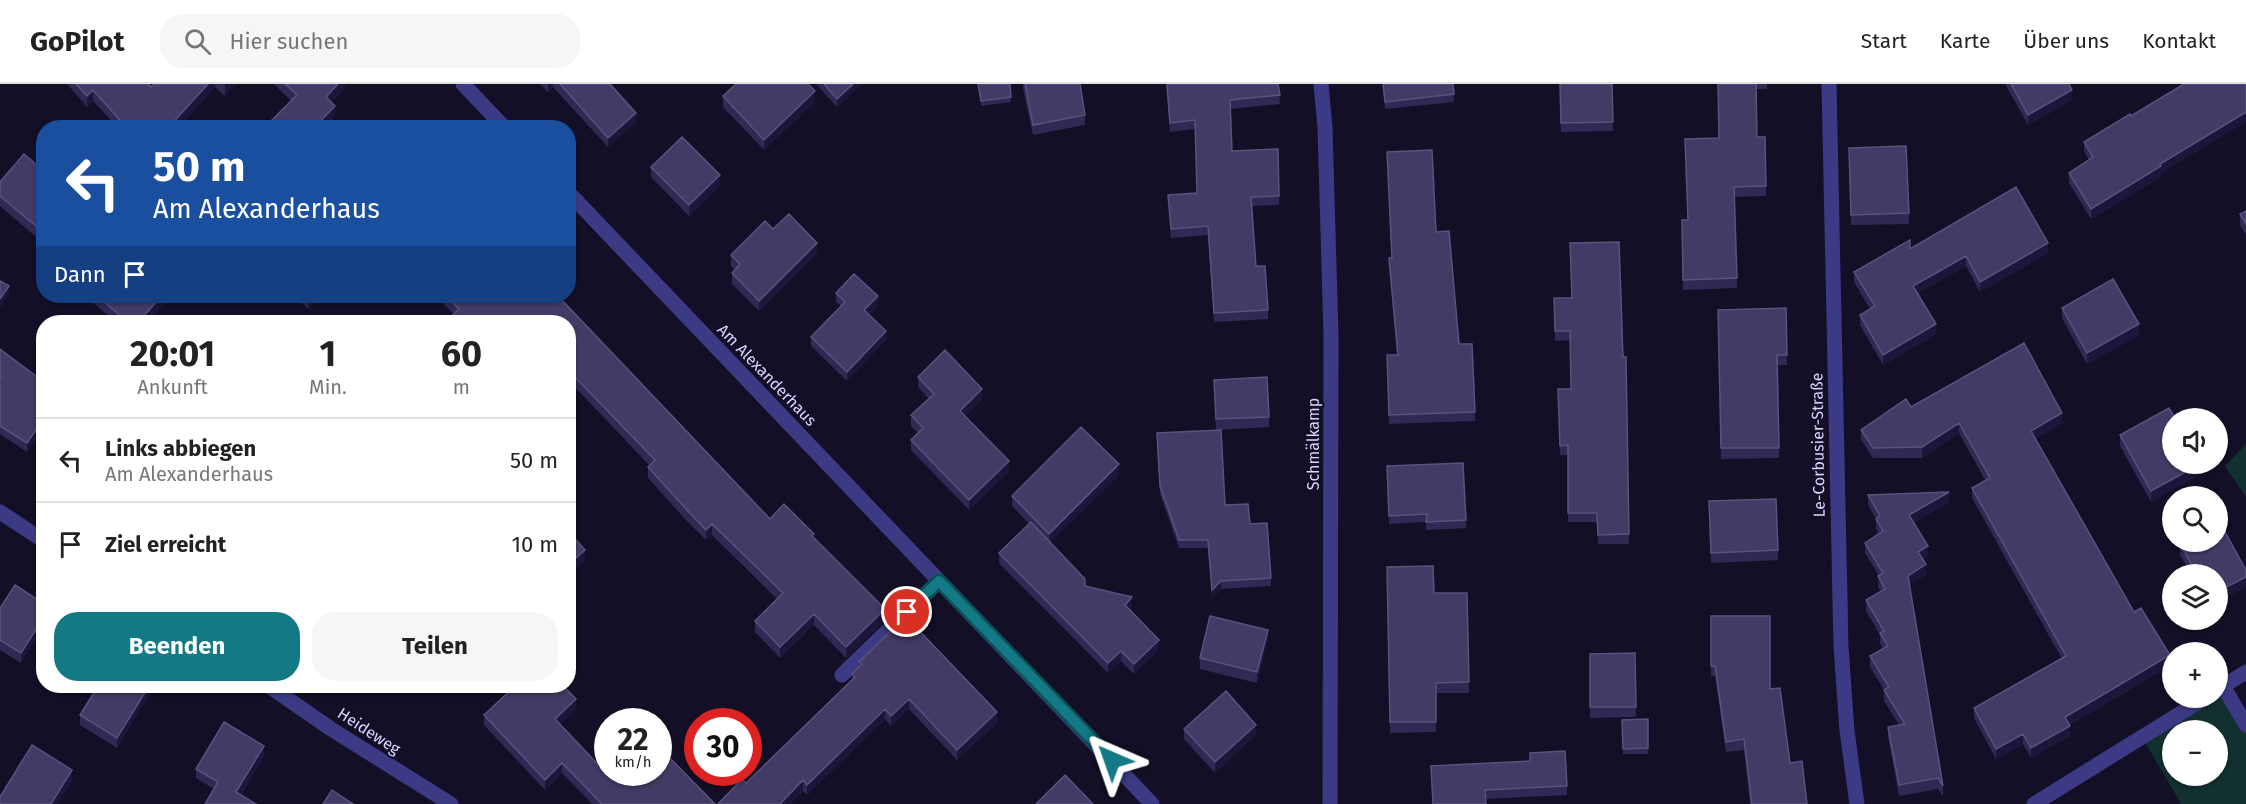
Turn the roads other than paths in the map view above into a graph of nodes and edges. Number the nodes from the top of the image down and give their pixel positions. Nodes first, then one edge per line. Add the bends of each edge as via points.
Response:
1 (463, 84) edge
2 (1321, 84) edge
3 (1829, 84) edge
4 (497, 120) edge
5 (576, 200) edge
6 (0, 512) edge
7 (36, 536) edge
8 (939, 581) junction
9 (2246, 672) edge
10 (842, 675) dead end
11 (2228, 683) edge
12 (279, 693) edge
13 (2228, 699) edge
14 (2189, 708) edge
15 (2246, 725) edge
16 (451, 804) edge
17 (1152, 804) edge
18 (1330, 804) edge
19 (1857, 804) edge
20 (2034, 804) edge

1 - 4 street
2 - 18 street, Schmälkamp via 1331,336
3 - 19 street, Le-Corbusier-Straße via 1840,647
5 - 8 street, Am Alexanderhaus
6 - 7 street
8 - 10 street
8 - 17 street, Am Alexanderhaus
9 - 11 street
12 - 16 street, Heideweg
13 - 15 street
14 - 20 street

